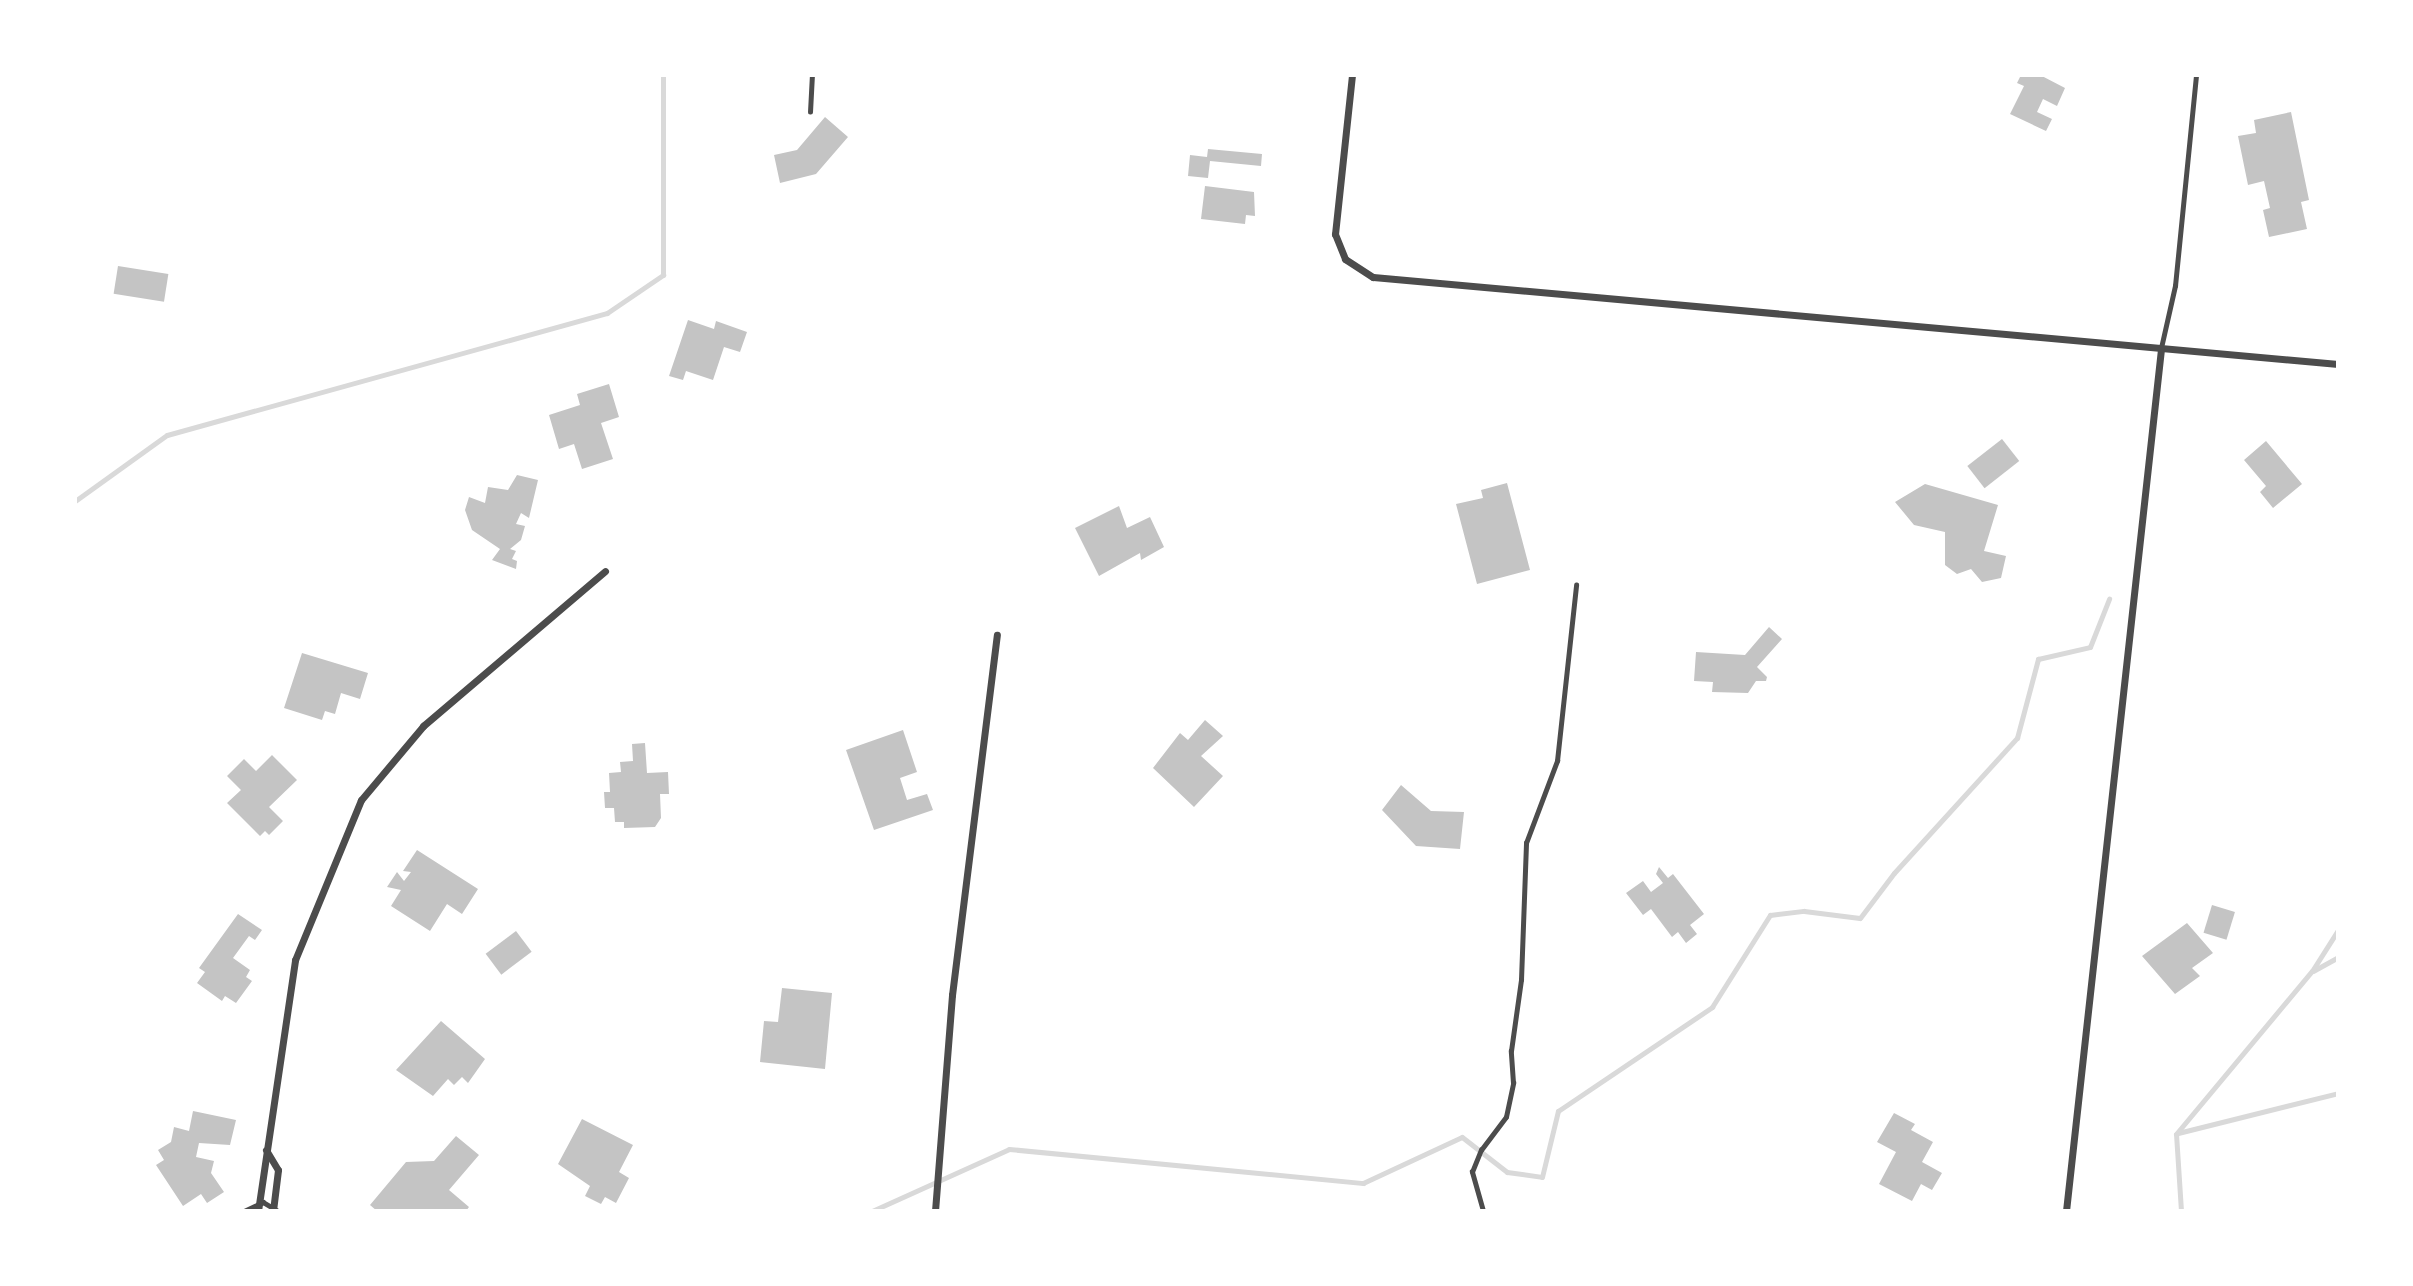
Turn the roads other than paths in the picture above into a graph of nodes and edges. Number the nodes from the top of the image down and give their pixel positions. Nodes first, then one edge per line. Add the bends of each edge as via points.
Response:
1 (812, 75) edge
2 (1352, 75) edge
3 (2196, 75) edge
4 (810, 112) dead end
5 (2161, 349) junction
6 (2338, 364) edge
7 (605, 571) dead end
8 (1576, 584) dead end
9 (997, 635) dead end
10 (266, 1149) junction
11 (259, 1207) edge
12 (274, 1209) edge
13 (244, 1211) edge
14 (935, 1211) edge
15 (1483, 1211) edge
16 (2066, 1211) edge

1 - 4 lane
2 - 5 street via 1335,234 1345,259 1373,277
3 - 5 lane via 2175,286
5 - 6 street
5 - 16 street
7 - 10 street via 423,726 361,800 295,960
8 - 15 lane via 1558,761 1526,843 1521,980 1511,1051 1513,1083 1506,1117 1480,1150 1472,1172
9 - 14 street via 952,995
10 - 11 street
10 - 12 street via 278,1170
11 - 12 lane
11 - 13 lane

